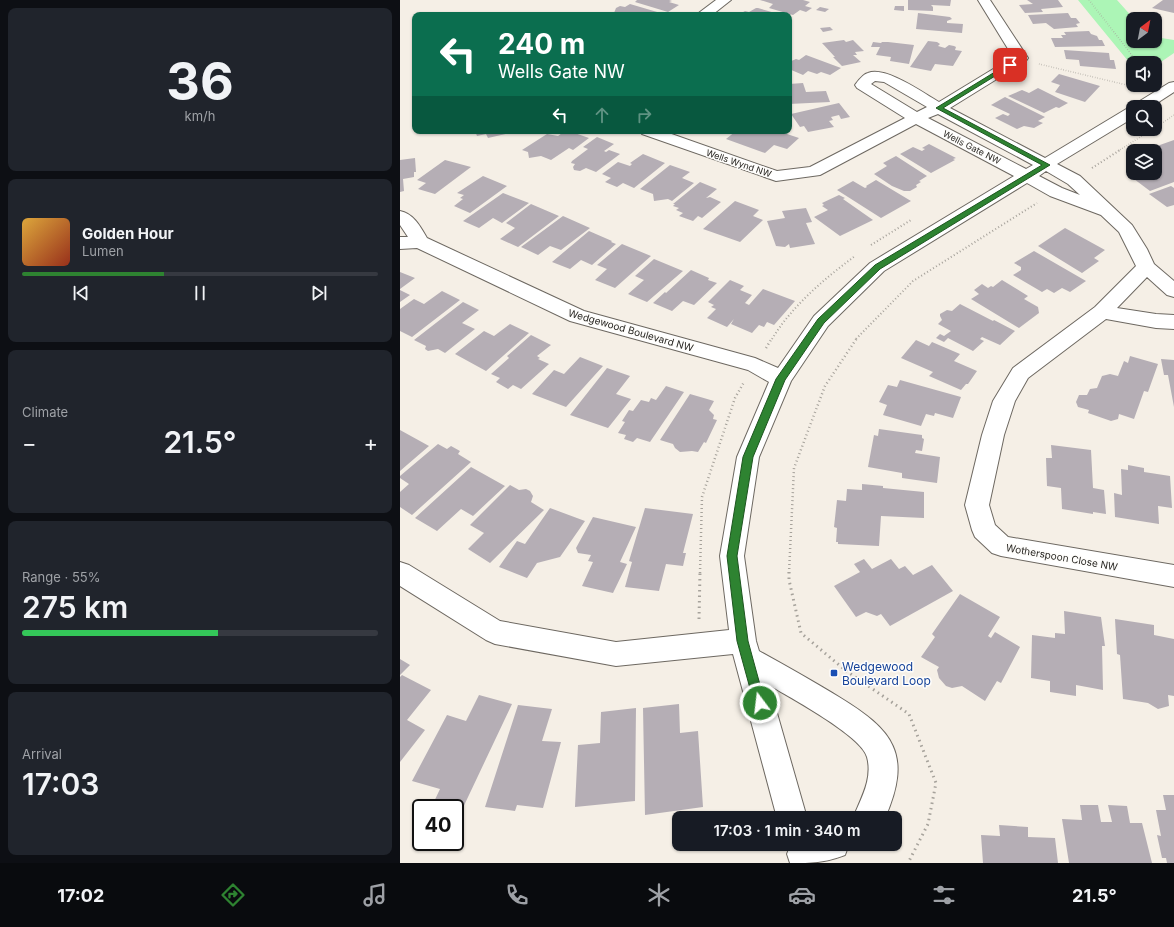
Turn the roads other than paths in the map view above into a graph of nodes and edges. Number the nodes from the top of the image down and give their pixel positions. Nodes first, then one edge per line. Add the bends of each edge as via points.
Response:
1 (725, 0) edge
2 (984, 0) edge
3 (707, 12) edge
4 (1174, 86) edge
5 (1151, 100) edge
6 (939, 108) junction
7 (1126, 115) edge
8 (916, 118) junction
9 (657, 134) edge
10 (1047, 165) junction
11 (1028, 176) junction
12 (1107, 211) junction
13 (400, 216) edge
14 (420, 242) junction
15 (400, 243) edge
16 (1146, 267) junction
17 (1174, 291) edge
18 (1102, 312) junction
19 (1174, 322) edge
20 (781, 379) junction
21 (400, 573) edge
22 (1174, 576) edge
23 (745, 650) junction
24 (790, 811) edge
25 (872, 811) edge
26 (812, 851) edge
27 (802, 854) edge

1 - 3 street
2 - 6 street, Wells Wynd NW via 1022,58
4 - 5 street
6 - 8 street, Wells Wynd NW
6 - 8 street via 888,78 872,76 862,85
6 - 10 street, Wells Gate NW
7 - 10 street
8 - 9 street, Wells Wynd NW via 814,171 776,176
8 - 11 street, Wells Gate NW
10 - 11 street
10 - 12 street via 1074,180
11 - 12 street via 1056,192
11 - 20 street via 877,267 821,321
12 - 16 street via 1126,229
13 - 14 street via 410,224
14 - 15 street, Wedgewood Boulevard NW
14 - 20 street, Wedgewood Boulevard NW via 577,316 755,365
16 - 17 street
16 - 18 street, Wotherspoon Close NW
18 - 19 street
18 - 22 street, Wotherspoon Close NW via 1020,373 1004,401 993,435 977,505 984,530 1001,546
20 - 23 street via 748,457 732,556
21 - 23 street via 495,632 616,654
23 - 24 street
23 - 25 street via 869,734 879,747 883,765 878,799
26 - 27 street

